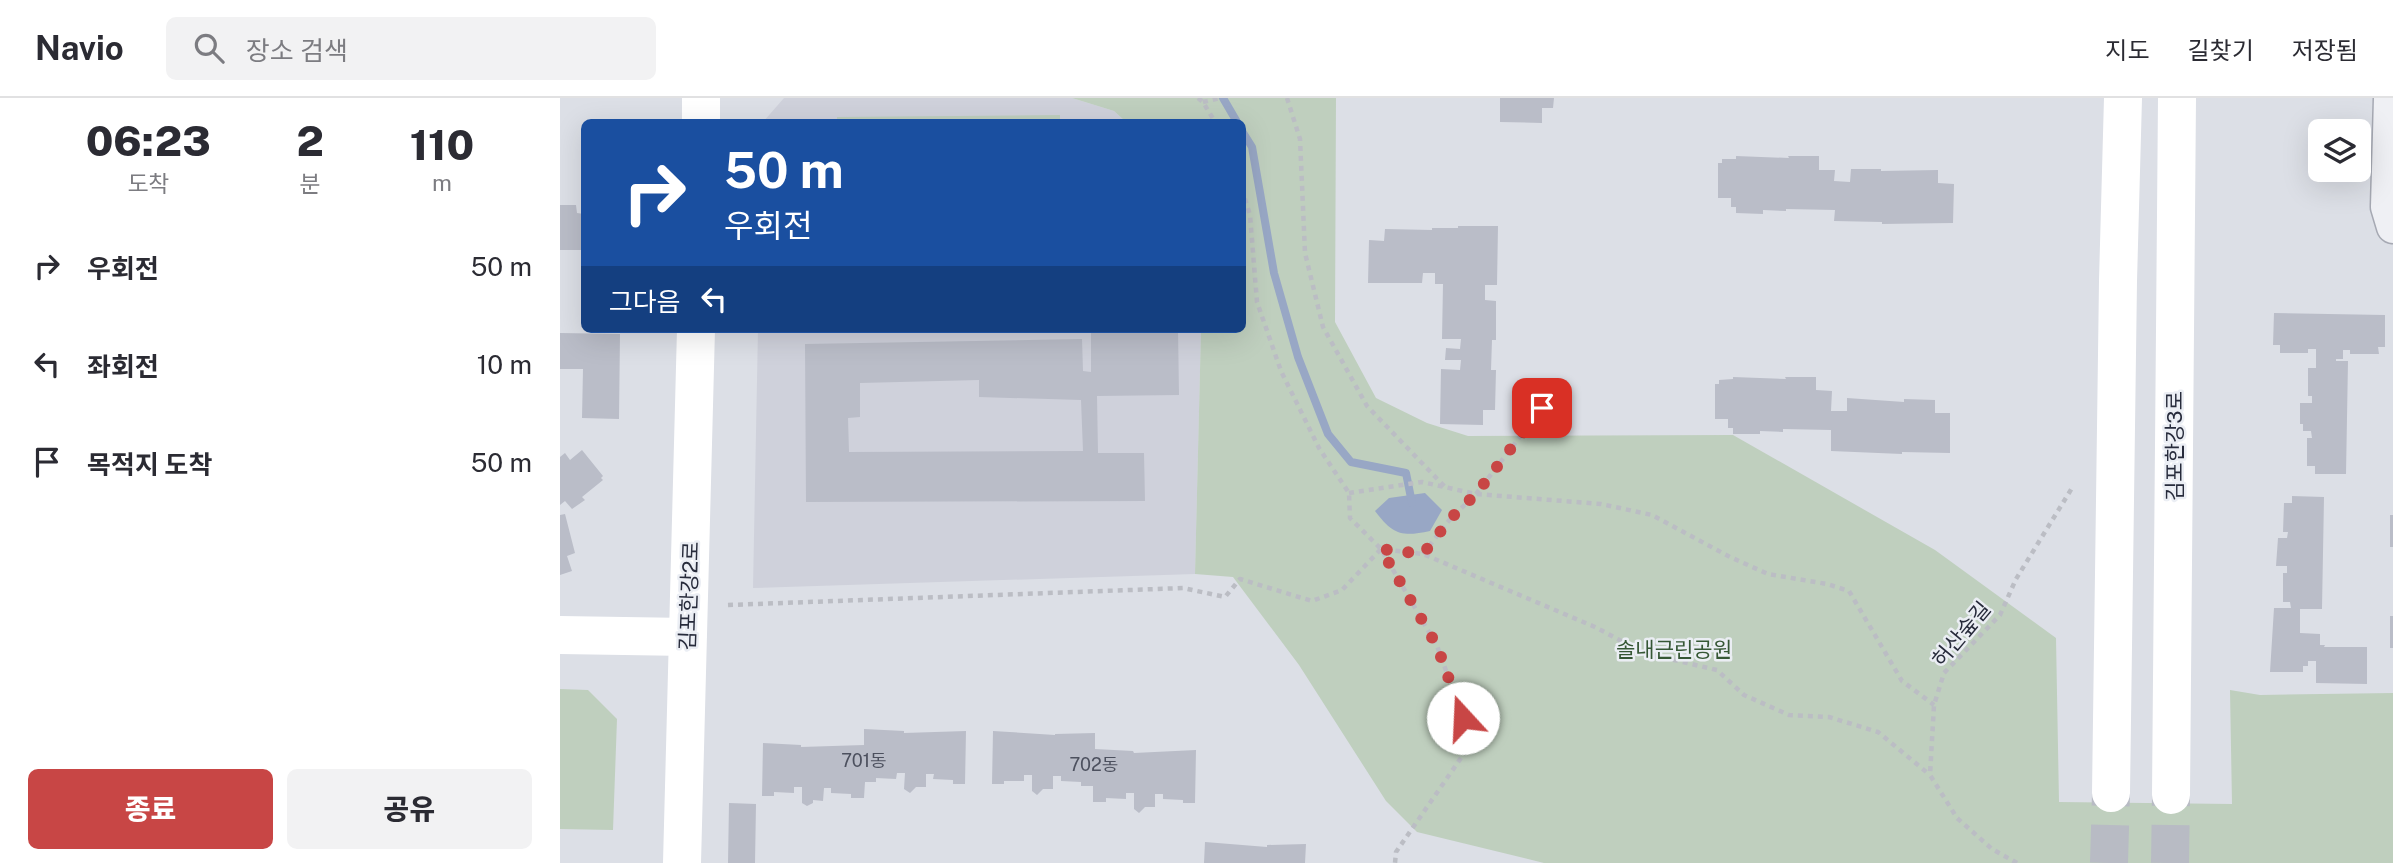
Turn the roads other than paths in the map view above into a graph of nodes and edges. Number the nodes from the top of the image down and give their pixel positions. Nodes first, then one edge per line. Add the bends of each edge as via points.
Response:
1 (701, 98) edge
2 (2123, 98) edge
3 (2178, 98) edge
4 (2390, 98) edge
5 (701, 119) edge
6 (2393, 226) edge
7 (696, 333) edge
8 (560, 635) edge
9 (688, 637) junction
10 (2111, 793) tunnel mouth
11 (2171, 795) tunnel mouth
12 (681, 863) edge

1 - 5 street
2 - 10 street
3 - 11 street, 김포한강3로
4 - 6 street via 2387,207
7 - 9 street, 김포한강2로
8 - 9 street
9 - 12 street, 김포한강2로

